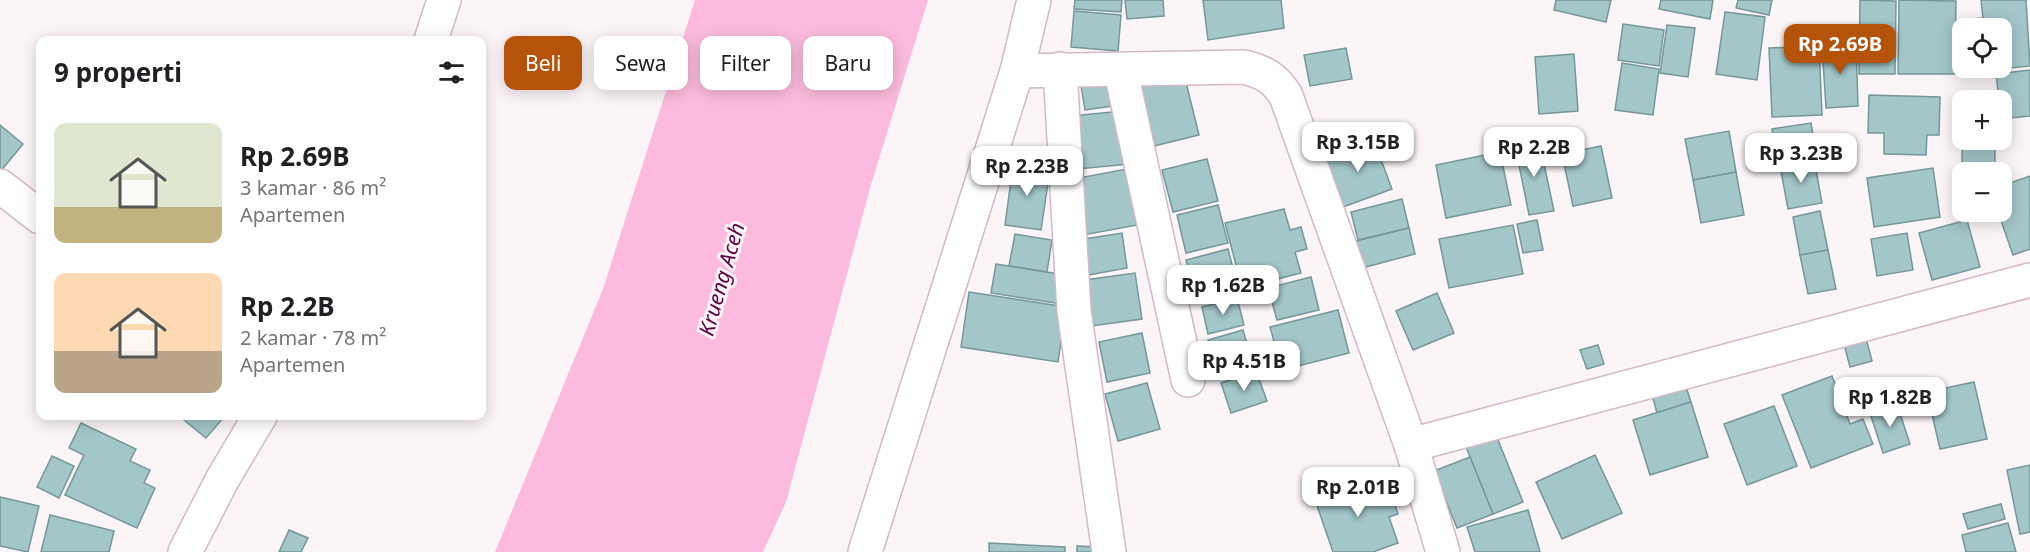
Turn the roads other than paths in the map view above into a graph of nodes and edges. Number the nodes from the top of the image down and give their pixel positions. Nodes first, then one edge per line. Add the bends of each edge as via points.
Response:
1 (444, 0) edge
2 (1034, 0) edge
3 (432, 36) edge
4 (1060, 69) junction
5 (1017, 71) junction
6 (1121, 72) junction
7 (0, 186) edge
8 (36, 214) edge
9 (2030, 280) edge
10 (1188, 380) dead end
11 (258, 420) edge
12 (1411, 445) junction
13 (185, 552) edge
14 (865, 552) edge
15 (1109, 552) edge
16 (1443, 552) edge

1 - 3 street
2 - 5 street
4 - 5 street
4 - 6 street
4 - 15 street via 1074,311
5 - 14 street
6 - 10 street
6 - 12 street via 1244,68 1261,71 1278,82
7 - 8 street
9 - 12 street
11 - 13 street
12 - 16 street

